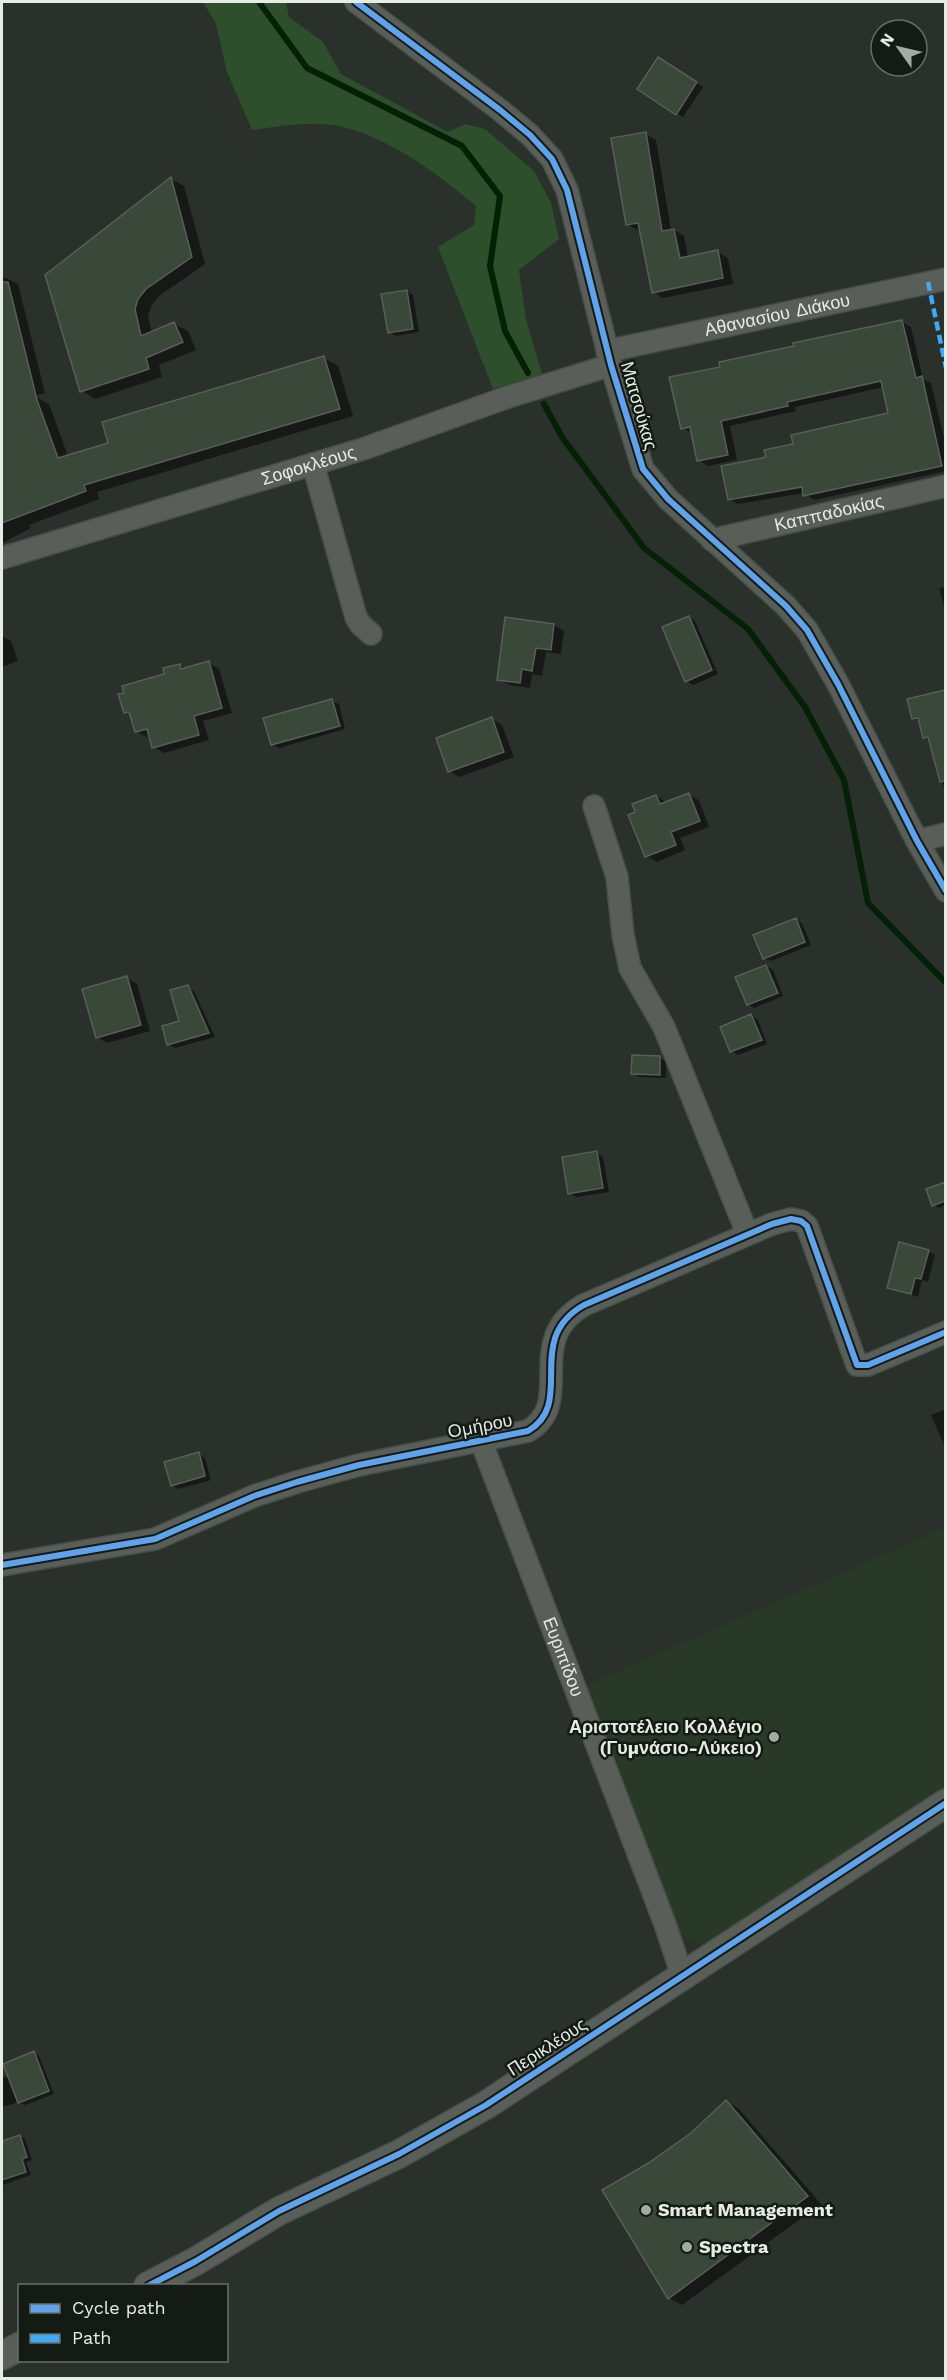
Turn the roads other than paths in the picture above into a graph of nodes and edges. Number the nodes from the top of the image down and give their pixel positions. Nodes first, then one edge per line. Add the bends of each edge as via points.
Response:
1 (356, 2) edge
2 (945, 279) edge
3 (609, 358) junction
4 (313, 464) junction
5 (945, 486) edge
6 (712, 540) junction
7 (2, 558) edge
8 (371, 634) dead end
9 (594, 806) dead end
10 (945, 834) edge
11 (917, 841) junction
12 (945, 891) edge
13 (747, 1233) junction
14 (945, 1332) edge
15 (481, 1441) junction
16 (2, 1565) edge
17 (945, 1803) edge
18 (682, 1975) junction
19 (152, 2284) edge
20 (18, 2347) edge
21 (2, 2356) edge

1 - 3 street, Ματσούκας via 500,110 552,159 567,190
2 - 3 street, Αθανασίου Διάκου
3 - 4 street, Σοφοκλέους via 404,436
3 - 6 street, Ματσούκας via 643,469
4 - 7 street, Σοφοκλέους
4 - 8 street via 356,617
5 - 6 street, Καππαδοκίας
6 - 11 street, Ματσούκας via 786,606 816,642
9 - 13 street via 617,877 630,968 664,1028
10 - 11 street
11 - 12 street, Ματσούκας
13 - 14 street, Ομήρου via 785,1219 804,1223 859,1366
13 - 15 street, Ομήρου via 569,1315 552,1346 551,1392 544,1416 528,1431
15 - 16 street, Ομήρου via 297,1482 254,1496 155,1539
15 - 18 street, Ευριπίδου
17 - 18 street, Περικλέους
18 - 19 street, Περικλέους via 456,2123 279,2211
20 - 21 street

